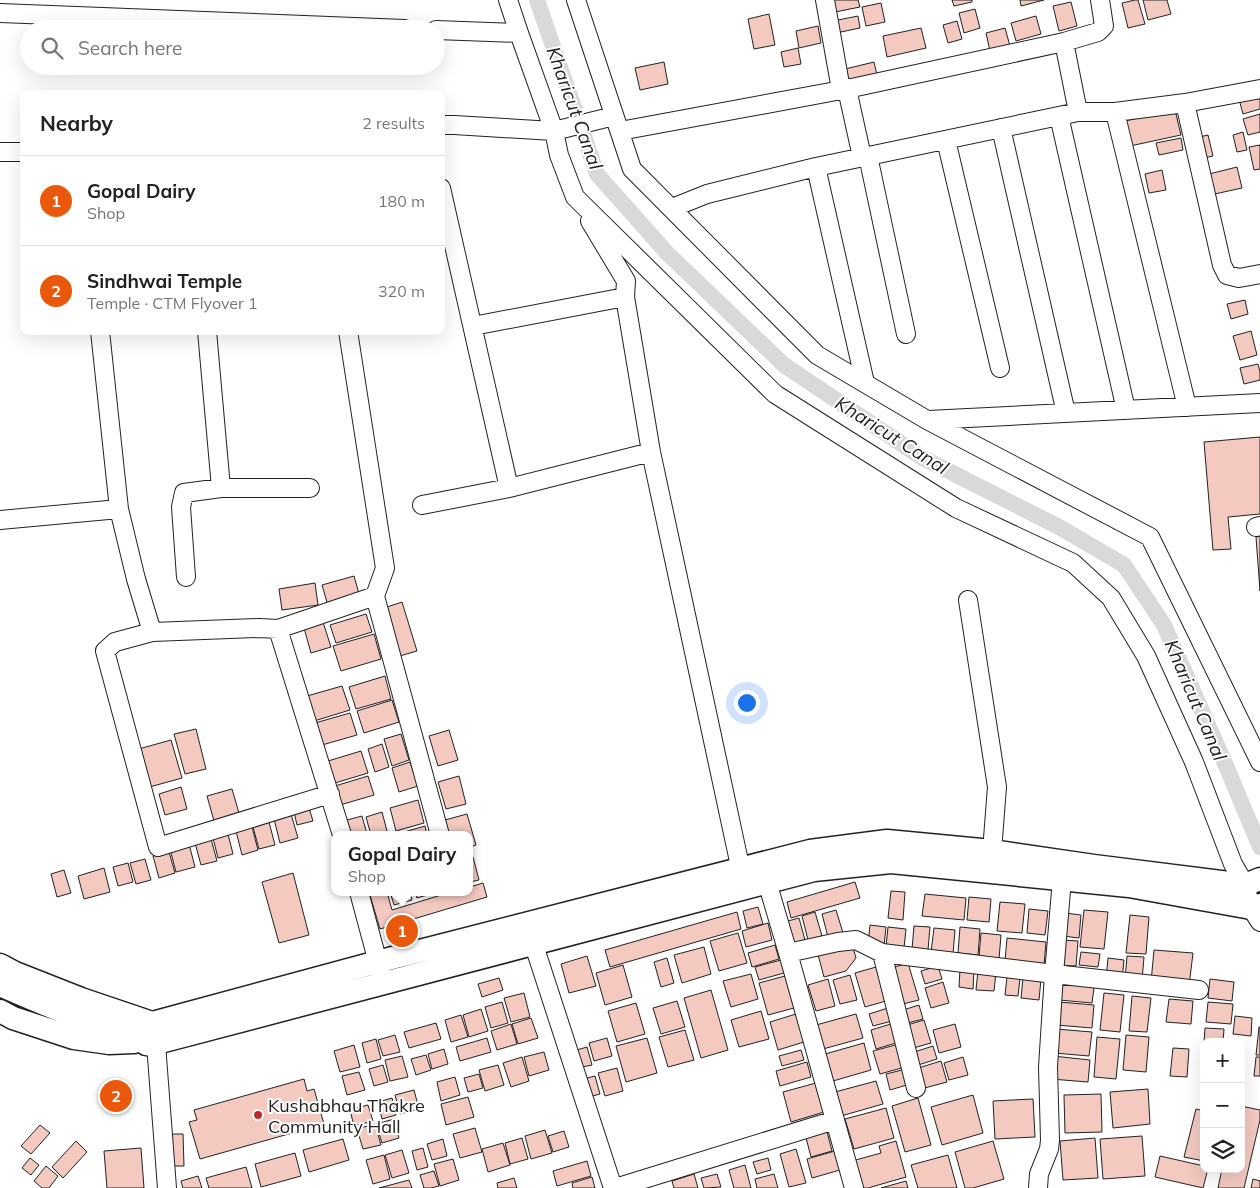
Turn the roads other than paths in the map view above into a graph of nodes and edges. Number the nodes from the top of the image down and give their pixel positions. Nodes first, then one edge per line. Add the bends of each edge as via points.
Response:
1 (508, 0) edge
2 (576, 0) edge
3 (825, 0) edge
4 (1100, 0) edge
5 (0, 13) edge
6 (177, 20) edge
7 (445, 30) edge
8 (519, 33) junction
9 (1064, 42) junction
10 (1260, 88) edge
11 (847, 90) junction
12 (1185, 103) junction
13 (1078, 112) junction
14 (1115, 112) junction
15 (1059, 116) junction
16 (615, 121) junction
17 (445, 125) edge
18 (1001, 128) junction
19 (556, 131) junction
20 (946, 140) junction
21 (0, 152) edge
22 (20, 152) edge
23 (865, 157) junction
24 (816, 167) junction
25 (575, 197) junction
26 (445, 205) edge
27 (672, 208) junction
28 (1260, 274) edge
29 (625, 298) junction
30 (473, 326) junction
31 (906, 334) dead end
32 (100, 335) edge
33 (207, 335) edge
34 (349, 335) edge
35 (1000, 368) dead end
36 (865, 383) junction
37 (1260, 403) edge
38 (1187, 407) junction
39 (1126, 410) junction
40 (1066, 413) junction
41 (927, 420) junction
42 (651, 452) junction
43 (221, 488) junction
44 (310, 488) dead end
45 (509, 488) junction
46 (422, 505) dead end
47 (119, 509) junction
48 (0, 520) edge
49 (186, 577) dead end
50 (375, 596) junction
51 (968, 600) dead end
52 (278, 629) junction
53 (152, 632) junction
54 (1260, 762) edge
55 (330, 794) junction
56 (341, 831) edge
57 (439, 831) edge
58 (991, 862) junction
59 (742, 878) junction
60 (1062, 879) junction
61 (767, 882) junction
62 (1251, 882) edge
63 (360, 896) edge
64 (1257, 912) edge
65 (530, 934) junction
66 (788, 953) junction
67 (882, 953) junction
68 (377, 962) junction
69 (0, 964) edge
70 (1054, 974) junction
71 (0, 984) edge
72 (384, 984) junction
73 (1200, 990) dead end
74 (0, 1011) edge
75 (231, 1013) junction
76 (150, 1037) junction
77 (916, 1088) dead end
78 (835, 1120) junction
79 (167, 1188) edge
80 (614, 1188) edge
81 (854, 1188) edge
82 (1038, 1188) edge

1 - 8 street
2 - 16 street
3 - 11 street via 840,84
4 - 9 street via 1104,26 1098,32
5 - 6 street
7 - 8 street
8 - 19 street
9 - 11 street
9 - 13 street
10 - 12 street
11 - 16 street
11 - 23 street
12 - 14 street
12 - 28 street via 1222,266 1226,275 1239,278
13 - 14 street
13 - 15 street
14 - 38 street
15 - 18 street
15 - 39 street
16 - 19 street
16 - 27 street via 632,169
17 - 19 street
18 - 20 street
18 - 40 street
19 - 25 street via 559,155
20 - 23 street
20 - 35 street
21 - 22 street
23 - 24 street
23 - 31 street
24 - 27 street via 707,194
24 - 36 street
25 - 29 street via 626,280
25 - 62 street via 775,394 956,508 1073,563 1111,598 1146,656 1194,762 1233,864
26 - 30 street
27 - 36 street via 817,355
29 - 30 street
29 - 42 street
30 - 45 street
32 - 47 street
33 - 43 street
34 - 50 street via 385,568
36 - 41 street
37 - 38 street
38 - 39 street
39 - 40 street
40 - 41 street
41 - 54 street via 1150,537
42 - 45 street
42 - 59 street
43 - 44 street
43 - 49 street via 184,494 181,508
45 - 46 street
47 - 48 street
47 - 53 street
50 - 52 street
50 - 57 street
51 - 58 street via 996,787
52 - 53 street
52 - 55 street
53 - 55 street via 115,642 105,651 158,847
55 - 56 street
58 - 59 main road via 887,840 810,851
58 - 60 main road
58 - 61 main road via 891,862 814,870
58 - 62 main road via 1094,866
59 - 61 main road
59 - 65 main road
60 - 64 main road via 1129,886
60 - 70 street
61 - 66 street
62 - 64 street
63 - 68 street
65 - 68 main road
65 - 72 main road
65 - 80 street
66 - 67 street via 856,940
66 - 78 street
67 - 70 street
67 - 77 street
68 - 72 street
68 - 75 main road
69 - 76 main road via 72,996
70 - 73 street
70 - 82 street via 1048,1068 1050,1140
71 - 76 main road via 76,1016
72 - 75 main road
74 - 76 main road via 74,1038 109,1043
75 - 76 main road
76 - 79 street
78 - 80 street
78 - 81 street

